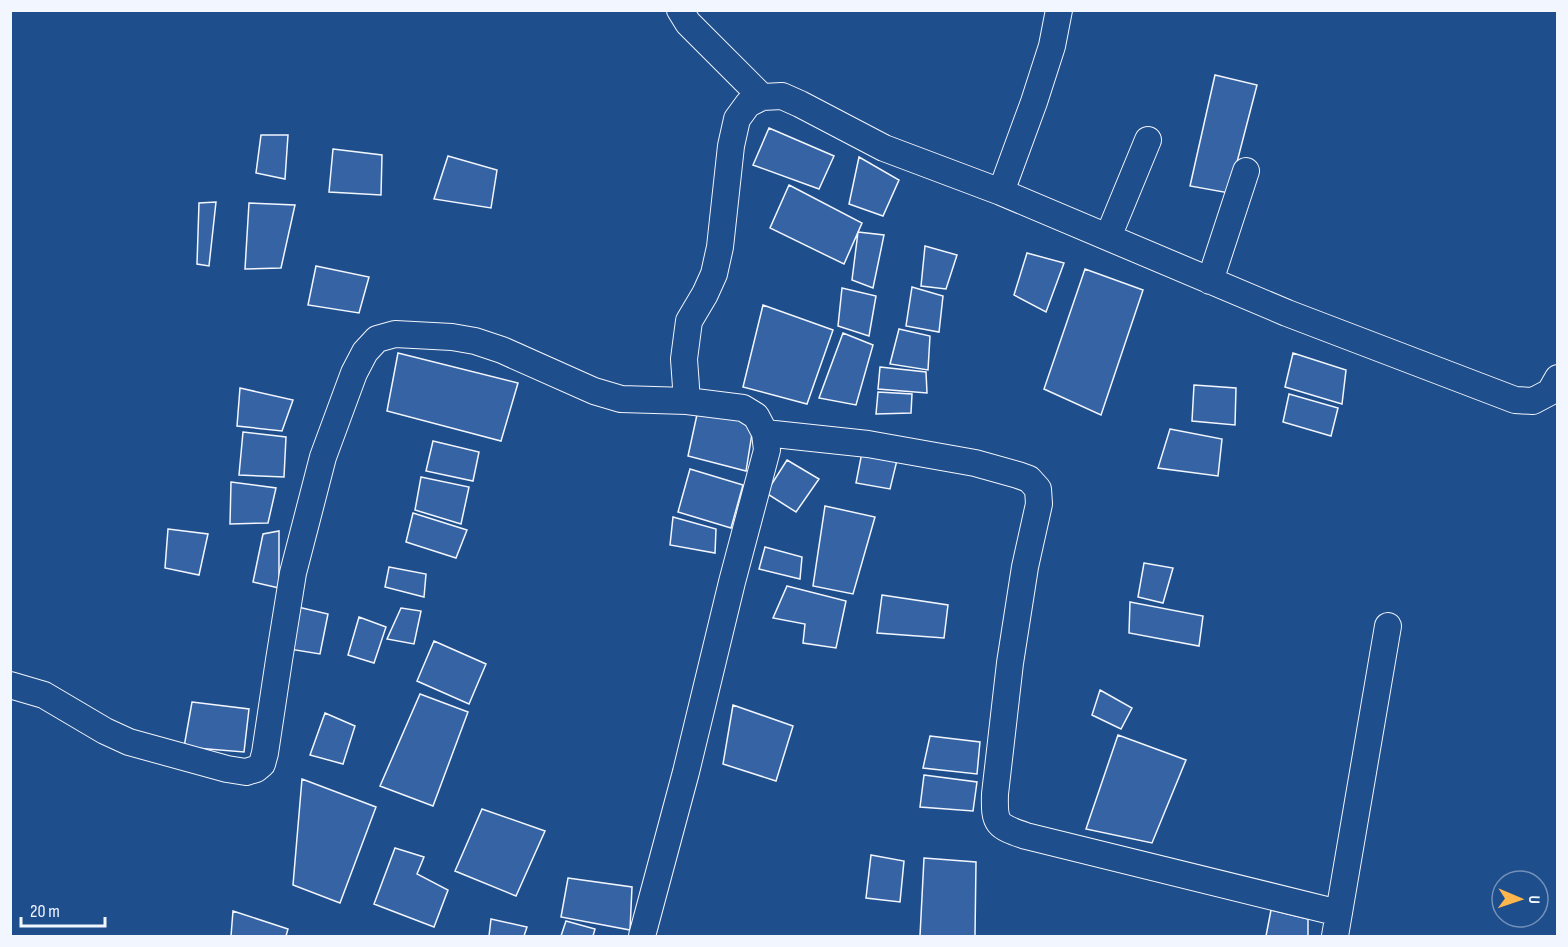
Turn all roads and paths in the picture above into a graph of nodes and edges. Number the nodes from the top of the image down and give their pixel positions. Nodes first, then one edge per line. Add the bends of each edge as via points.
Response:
1 (680, 10) edge
2 (1059, 10) edge
3 (762, 97) junction
4 (1148, 140) dead end
5 (1246, 171) dead end
6 (1001, 192) junction
7 (1108, 237) junction
8 (1210, 281) junction
9 (1557, 378) edge
10 (687, 401) junction
11 (765, 432) junction
12 (1388, 626) dead end
13 (10, 685) edge
14 (1337, 925) edge
15 (642, 936) edge

1 - 3 street via 688,23
2 - 6 street via 1052,46
3 - 6 street via 782,96 884,148
3 - 10 street via 748,104 737,119 714,274 690,321 687,336
4 - 7 street
5 - 8 street
6 - 7 street
7 - 8 street
8 - 9 street via 1515,400 1533,401 1550,392
10 - 11 street via 743,408 756,416
10 - 13 street via 621,399 475,341 395,334 377,339 365,351 354,373 323,457 293,573 262,764 246,772 227,769 129,742 44,695
11 - 14 street via 868,444 975,463 1029,479 1038,489 1039,504 1025,567 999,758 994,813 999,824 1026,836
11 - 15 street via 767,450
12 - 14 street

